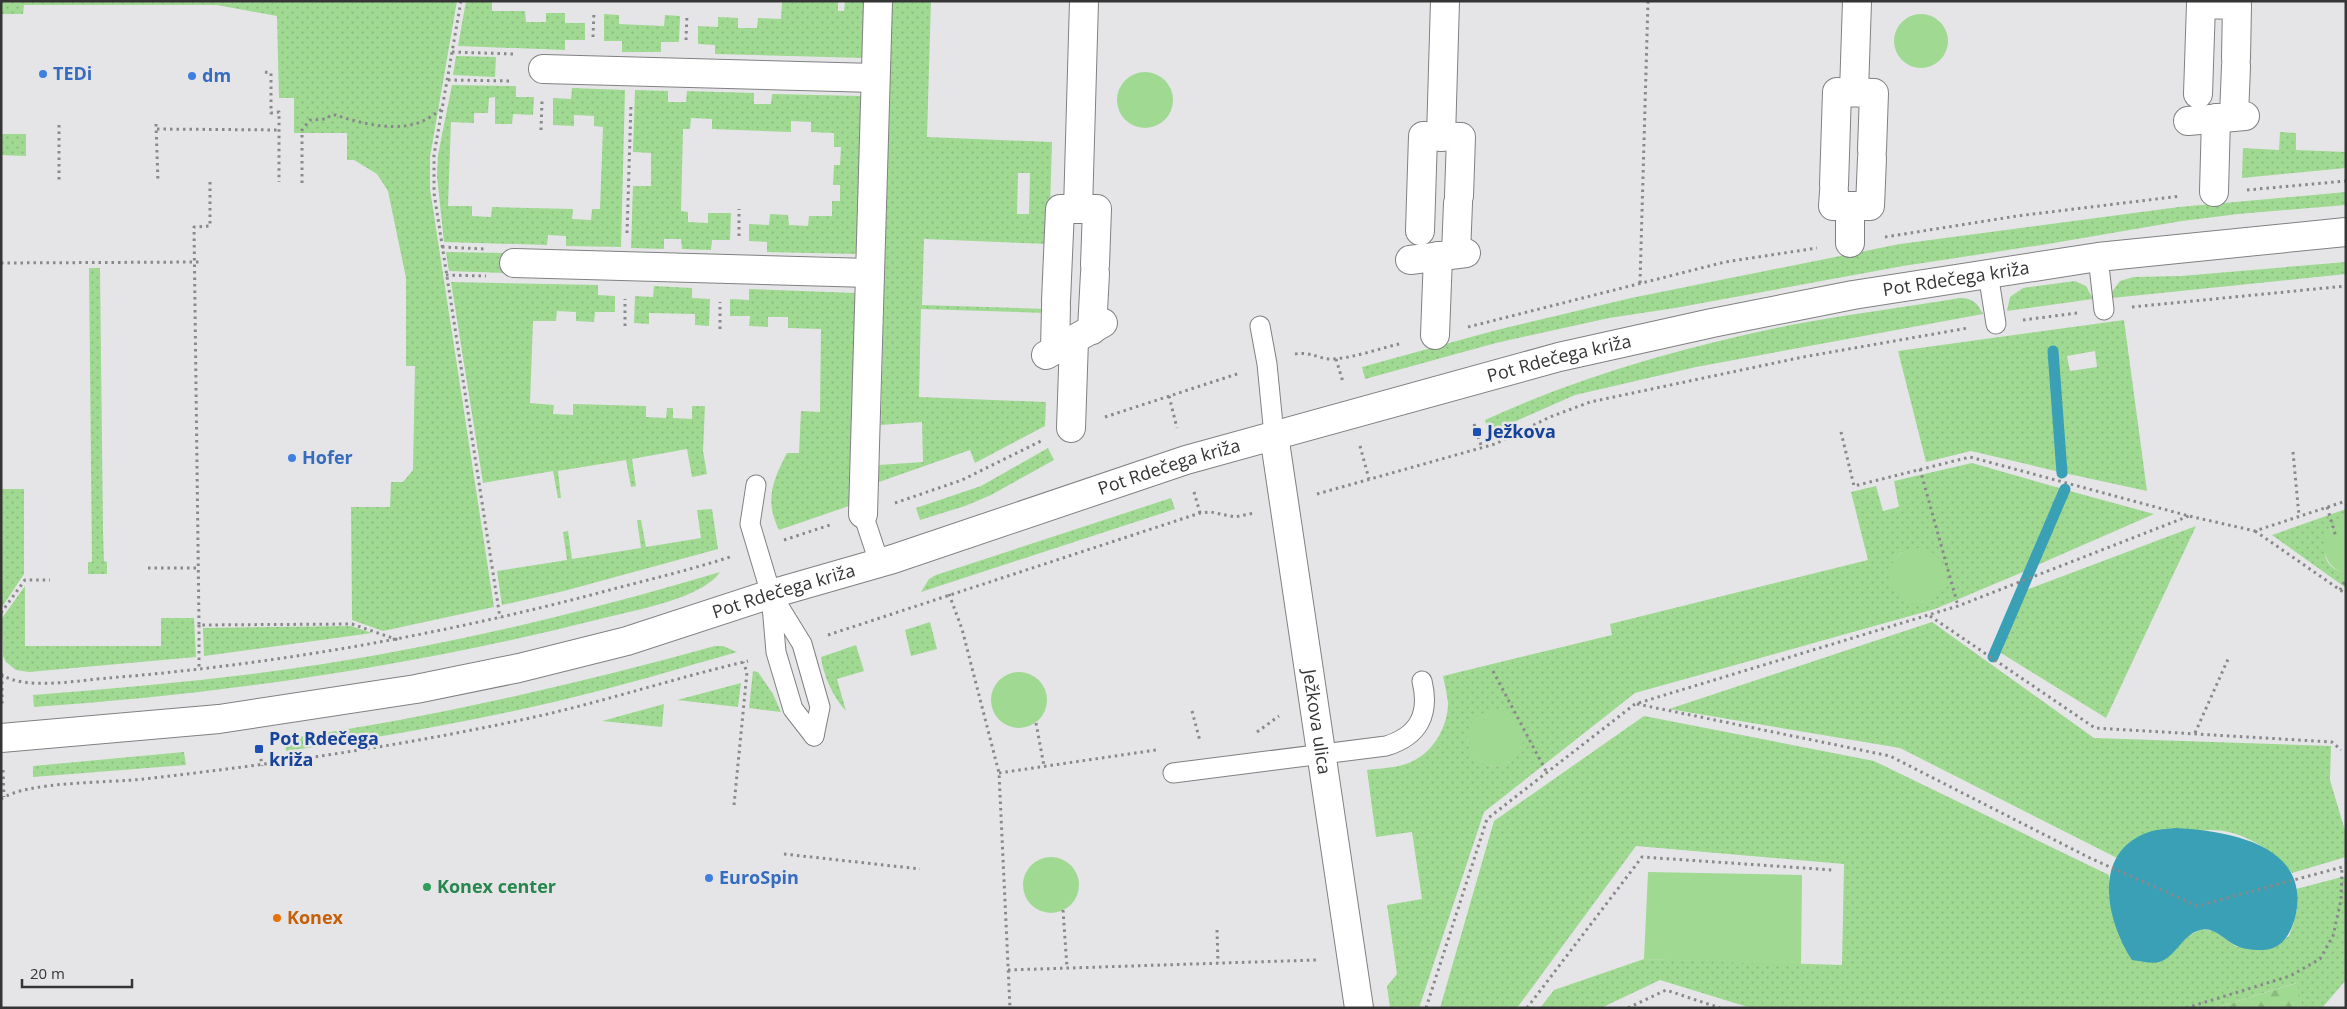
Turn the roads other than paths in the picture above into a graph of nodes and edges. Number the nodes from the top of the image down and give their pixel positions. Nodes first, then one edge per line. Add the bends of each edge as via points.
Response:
1 (878, 1) edge
2 (1084, 1) edge
3 (1445, 1) edge
4 (1857, 1) edge
5 (2219, 3) edge
6 (543, 69) road end
7 (876, 78) junction
8 (1854, 92) junction
9 (2211, 112) junction
10 (1441, 137) junction
11 (2214, 192) road end
12 (1839, 195) junction
13 (1078, 209) junction
14 (2346, 232) edge
15 (1850, 243) road end
16 (1433, 250) junction
17 (2098, 257) junction
18 (514, 263) dead end
19 (870, 273) junction
20 (1988, 273) junction
21 (2104, 310) road end
22 (1996, 324) road end
23 (1260, 326) dead end
24 (1435, 335) road end
25 (1074, 340) junction
26 (1071, 428) road end
27 (1274, 435) junction
28 (756, 485) dead end
29 (863, 514) joint
30 (879, 562) junction
31 (771, 594) junction
32 (1422, 681) dead end
33 (1, 738) edge
34 (1321, 752) junction
35 (1173, 772) dead end
36 (1359, 1008) edge

1 - 7 street
2 - 13 street
3 - 10 street
4 - 8 street
5 - 9 street via 2201,4
5 - 9 street via 2237,5 2236,62
6 - 7 street
7 - 19 street
8 - 12 street via 1836,92
8 - 12 street via 1874,93 1870,206
9 - 11 street
10 - 16 street via 1423,136
10 - 16 street via 1461,137 1458,199
12 - 15 street
13 - 25 street via 1096,209 1095,269
13 - 25 street via 1060,209 1056,304
14 - 17 street, Pot Rdečega križa
16 - 24 street
17 - 20 street, Pot Rdečega križa
17 - 21 lane
18 - 19 street
19 - 29 street
20 - 22 lane
20 - 27 street, Pot Rdečega križa via 1712,322 1567,355
23 - 27 lane
25 - 26 street
27 - 30 street, Pot Rdečega križa via 1186,460
27 - 34 street, Ježkova ulica
28 - 31 lane via 750,524
29 - 30 lane
30 - 31 street, Pot Rdečega križa
31 - 31 lane via 776,652 793,709 814,736 820,707 802,644
31 - 33 street, Pot Rdečega križa via 627,641 416,689 219,719
32 - 34 lane via 1425,708 1412,733 1386,746
34 - 35 lane
34 - 36 street, Ježkova ulica

